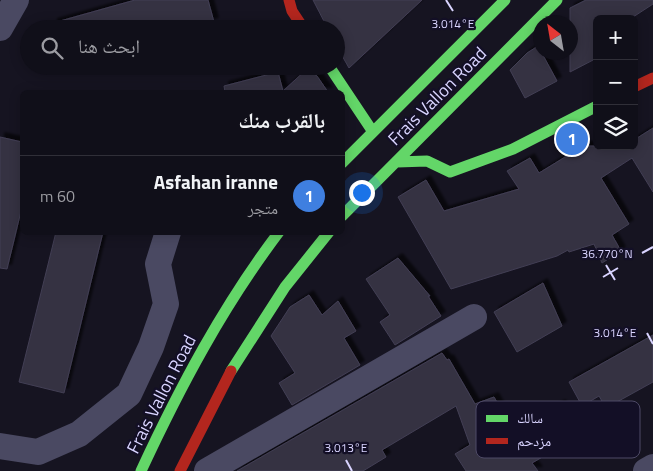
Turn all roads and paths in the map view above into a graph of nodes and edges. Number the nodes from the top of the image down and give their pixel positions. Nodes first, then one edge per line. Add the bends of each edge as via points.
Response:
1 (16, 0) edge
2 (289, 0) edge
3 (505, 0) edge
4 (557, 0) edge
5 (298, 20) edge
6 (0, 28) edge
7 (335, 75) edge
8 (653, 78) edge
9 (638, 85) edge
10 (345, 90) edge
11 (345, 90) edge
12 (593, 108) edge
13 (373, 132) junction
14 (345, 160) edge
15 (397, 162) junction
16 (345, 213) edge
17 (167, 235) edge
18 (277, 235) edge
19 (327, 235) edge
20 (474, 317) dead end
21 (0, 446) edge
22 (653, 467) edge
23 (141, 471) edge
24 (180, 471) edge
25 (207, 471) edge
26 (646, 471) edge

1 - 6 street
2 - 5 main road
3 - 13 main road, Frais Vallon Road
4 - 15 main road, Frais Vallon Road
7 - 11 main road
8 - 9 main road
10 - 13 main road
12 - 15 main road via 512,149 450,172 427,161
13 - 14 main road, Frais Vallon Road
15 - 16 main road, Frais Vallon Road
17 - 21 street via 158,264 166,304 151,348 129,394 79,434 38,452
18 - 23 main road, Frais Vallon Road via 211,334 166,416
19 - 24 main road via 255,332
20 - 25 street
22 - 26 street

